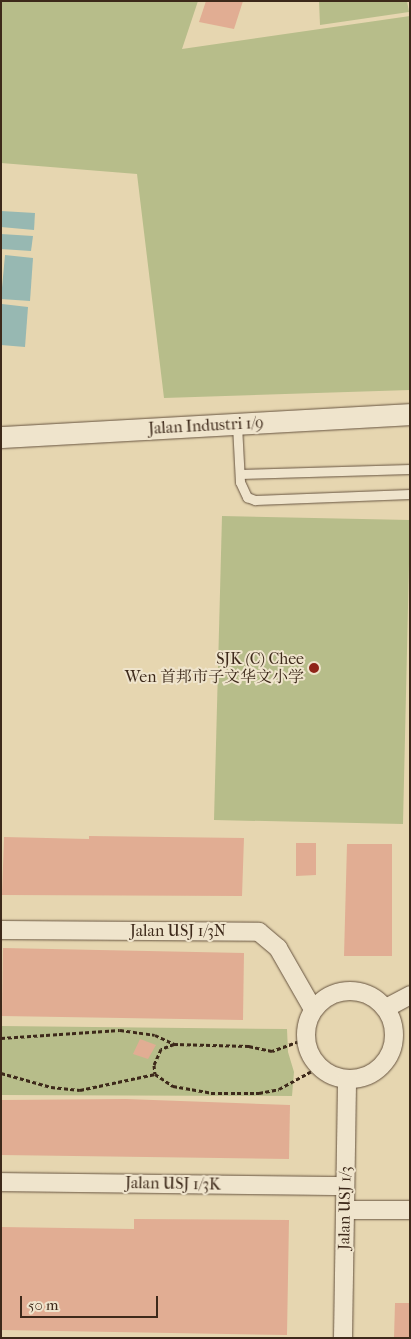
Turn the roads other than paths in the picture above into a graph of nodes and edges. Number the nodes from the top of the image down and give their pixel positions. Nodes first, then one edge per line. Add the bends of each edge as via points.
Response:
1 (410, 414) edge
2 (237, 425) junction
3 (1, 438) edge
4 (410, 469) edge
5 (240, 474) junction
6 (410, 494) edge
7 (1, 930) edge
8 (410, 995) edge
9 (386, 1008) junction
10 (313, 1009) junction
11 (402, 1031) edge
12 (347, 1079) junction
13 (1, 1182) edge
14 (345, 1186) junction
15 (345, 1210) junction
16 (410, 1210) edge
17 (343, 1338) edge

1 - 2 street, Jalan Industri 1/9
2 - 3 street, Jalan Industri 1/9
2 - 5 lane
4 - 5 lane
5 - 6 lane via 243,490 255,500
7 - 10 street, Jalan USJ 1/3N via 259,932 278,948
8 - 9 street
9 - 10 street via 374,997 358,991 341,991 325,997
9 - 11 street
10 - 12 street via 306,1024 309,1054 331,1076
11 - 12 street via 381,1066 362,1078
12 - 14 street, Jalan USJ 1/3
13 - 14 street, Jalan USJ 1/3K
14 - 15 street, Jalan USJ 1/3
15 - 16 street
15 - 17 street, Jalan USJ 1/3

